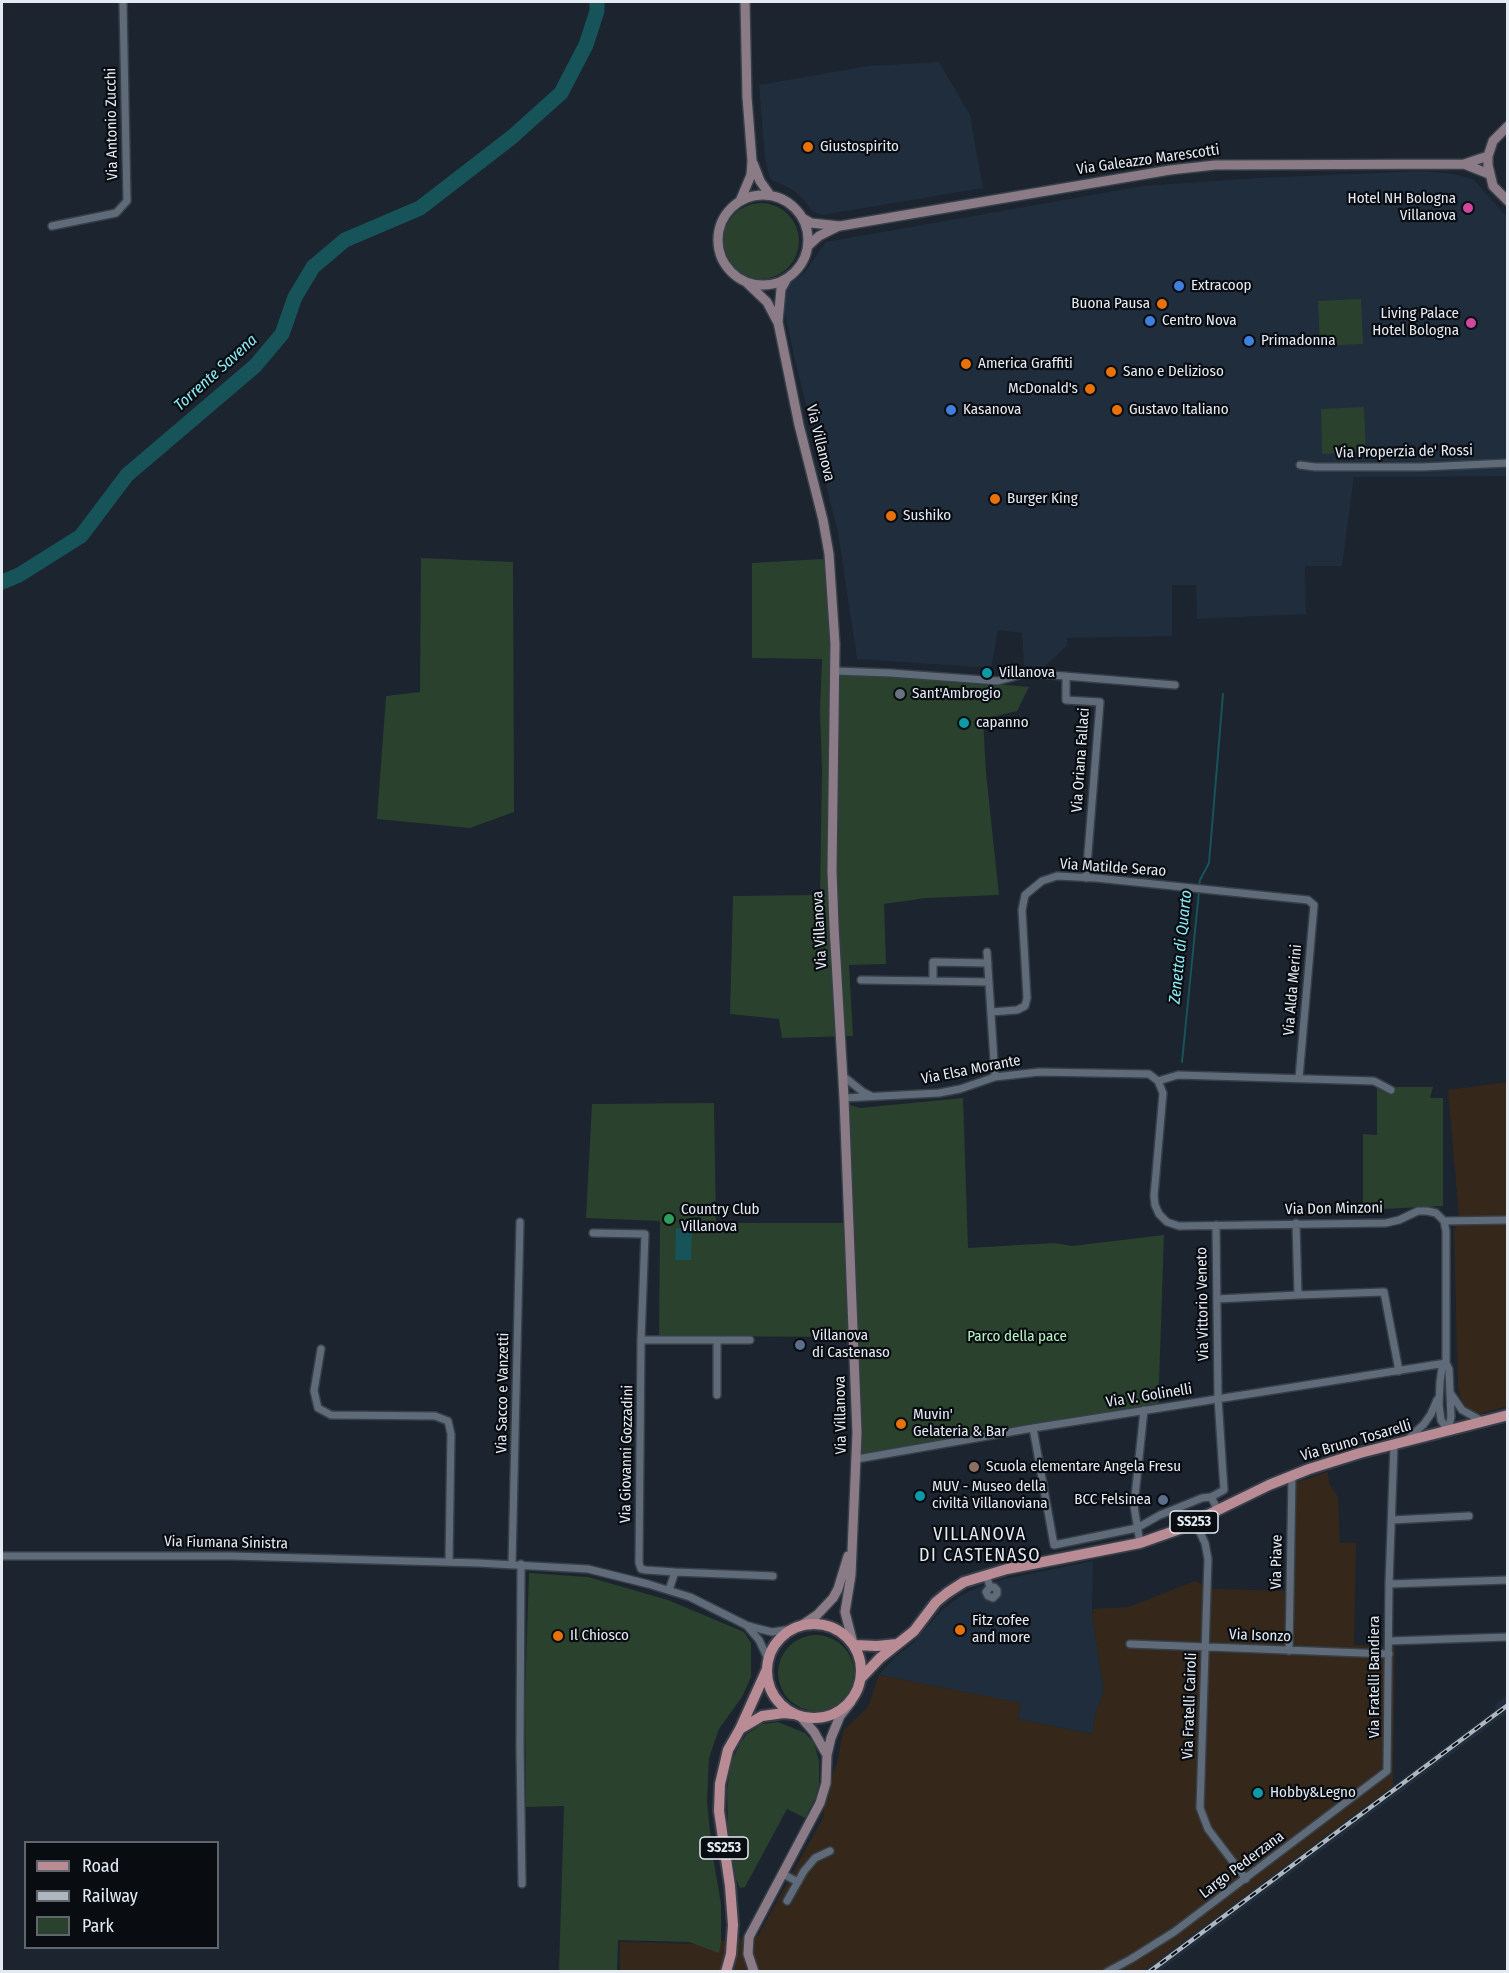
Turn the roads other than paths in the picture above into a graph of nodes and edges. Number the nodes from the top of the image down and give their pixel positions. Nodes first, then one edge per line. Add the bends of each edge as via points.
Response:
1 (123, 2) edge
2 (745, 2) edge
3 (1508, 126) edge
4 (1488, 156) junction
5 (752, 161) junction
6 (1464, 164) junction
7 (1489, 174) junction
8 (770, 195) junction
9 (740, 201) junction
10 (1508, 201) edge
11 (804, 219) junction
12 (52, 226) dead end
13 (840, 226) junction
14 (808, 246) junction
15 (786, 280) junction
16 (747, 283) junction
17 (778, 322) junction
18 (1508, 463) edge
19 (1300, 465) dead end
20 (835, 671) junction
21 (1066, 676) junction
22 (1175, 685) dead end
23 (1086, 878) junction
24 (1314, 905) joint
25 (987, 952) dead end
26 (988, 963) junction
27 (861, 980) dead end
28 (933, 981) junction
29 (989, 982) junction
30 (991, 1012) junction
31 (843, 1076) junction
32 (995, 1077) junction
33 (1299, 1078) junction
34 (1158, 1081) junction
35 (1391, 1090) dead end
36 (871, 1096) junction
37 (844, 1098) junction
38 (1508, 1220) edge
39 (1444, 1221) junction
40 (520, 1222) dead end
41 (1296, 1223) junction
42 (1216, 1225) junction
43 (593, 1233) dead end
44 (1298, 1295) junction
45 (1217, 1299) junction
46 (641, 1340) junction
47 (717, 1340) junction
48 (750, 1340) dead end
49 (321, 1349) dead end
50 (1446, 1363) junction
51 (1399, 1371) junction
52 (1450, 1392) junction
53 (1439, 1394) junction
54 (717, 1395) dead end
55 (1218, 1398) junction
56 (1144, 1410) junction
57 (1508, 1415) edge
58 (1484, 1422) junction
59 (1033, 1428) junction
60 (1448, 1431) junction
61 (1399, 1443) junction
62 (857, 1459) junction
63 (1292, 1475) junction
64 (1211, 1497) junction
65 (1218, 1510) junction
66 (1469, 1516) dead end
67 (1392, 1520) junction
68 (1195, 1522) junction
69 (1137, 1528) junction
70 (851, 1542) junction
71 (1140, 1543) junction
72 (2, 1556) edge
73 (449, 1562) junction
74 (512, 1564) junction
75 (521, 1564) junction
76 (675, 1572) junction
77 (986, 1575) junction
78 (773, 1576) dead end
79 (1508, 1580) edge
80 (1389, 1584) junction
81 (990, 1587) dead end
82 (669, 1590) junction
83 (746, 1625) junction
84 (797, 1627) junction
85 (1508, 1638) edge
86 (1389, 1641) junction
87 (900, 1643) junction
88 (854, 1644) junction
89 (1130, 1644) dead end
90 (1206, 1647) junction
91 (1289, 1651) junction
92 (1389, 1654) junction
93 (768, 1664) junction
94 (862, 1677) junction
95 (851, 1702) junction
96 (797, 1715) junction
97 (740, 1728) junction
98 (827, 1755) junction
99 (1387, 1771) joint
100 (830, 1851) dead end
101 (783, 1874) junction
102 (1246, 1879) junction
103 (798, 1882) junction
104 (522, 1884) dead end
105 (787, 1901) dead end
106 (726, 1971) edge
107 (754, 1971) edge
108 (1107, 1971) edge

1 - 12 street, Via Antonio Zucchi via 127,201 116,213
2 - 5 main road
3 - 4 main road via 1493,141
4 - 6 main road, Via Galeazzo Marescotti
4 - 7 main road
5 - 8 main road
5 - 9 main road via 751,175
6 - 7 main road, Via Galeazzo Marescotti
6 - 13 main road, Via Galeazzo Marescotti via 1215,165
7 - 10 main road via 1493,186
8 - 9 main road
8 - 11 main road via 790,204
9 - 16 main road via 723,219 718,244 727,268
11 - 13 main road, Via Galeazzo Marescotti
11 - 14 main road
13 - 14 main road, Via Galeazzo Marescotti
14 - 15 main road via 797,271
15 - 16 main road via 774,285
15 - 17 main road, Via Villanova
16 - 17 main road, Via Villanova via 766,302
17 - 20 main road, Via Villanova via 827,542
18 - 19 street, Via Properzia de' Rossi
20 - 21 street via 998,681 1027,673
20 - 31 main road, Via Villanova via 832,871
21 - 22 street
21 - 23 street, Via Oriana Fallaci via 1066,700 1100,702
23 - 24 street, Via Matilde Serao via 1308,900
23 - 30 street, Via Matilde Serao via 1057,876 1042,881 1026,895 1022,910 1025,1006
24 - 33 street, Via Alda Merini
25 - 26 street
26 - 28 street via 933,962
26 - 29 street
27 - 28 street
28 - 29 street
29 - 30 street
30 - 32 street
31 - 36 street
31 - 37 main road, Via Villanova
32 - 34 street, Via Elsa Morante via 1040,1072 1149,1074
32 - 36 street, Via Elsa Morante via 939,1093
33 - 34 street via 1178,1075
33 - 35 street via 1374,1081
34 - 42 street, Via Don Minzoni via 1163,1093 1155,1205 1167,1222 1179,1226
36 - 37 street, Via Elsa Morante
37 - 62 main road, Via Villanova
38 - 39 street, Via Don Minzoni
39 - 41 street, Via Don Minzoni via 1427,1210 1386,1223
39 - 50 street
40 - 74 street, Via Sacco e Vanzetti
41 - 42 street, Via Don Minzoni
41 - 44 street
42 - 45 street, Via Vittorio Veneto
43 - 46 street, Via Giovanni Gozzadini via 645,1234
44 - 45 street
44 - 51 street via 1384,1292
45 - 55 street, Via Vittorio Veneto
46 - 47 street
46 - 76 street, Via Giovanni Gozzadini via 639,1563 641,1569
47 - 48 street
47 - 54 street
49 - 73 street via 314,1391 318,1408 331,1415 435,1416 448,1421
50 - 51 street, Via V. Golinelli
50 - 52 street
50 - 53 street
51 - 55 street, Via V. Golinelli
52 - 58 street via 1466,1414
52 - 60 street
53 - 60 street via 1441,1420
53 - 61 street via 1424,1424
55 - 56 street, Via V. Golinelli
55 - 64 street, Via Vittorio Veneto via 1224,1490
56 - 59 street, Via V. Golinelli
56 - 69 street via 1134,1506
57 - 58 main road, Via Bruno Tosarelli / SS253
58 - 60 main road, Via Bruno Tosarelli / SS253
59 - 62 street, Via V. Golinelli
59 - 69 street via 1054,1545
60 - 61 main road, Via Bruno Tosarelli / SS253
61 - 63 main road, Via Bruno Tosarelli / SS253
61 - 67 street, Via Fratelli Bandiera
62 - 70 main road, Via Villanova
63 - 65 main road, Via Bruno Tosarelli / SS253
63 - 91 street, Via Piave
64 - 65 street
64 - 69 street via 1174,1509
65 - 68 main road, Via Bruno Tosarelli / SS253
66 - 67 street
67 - 80 street, Via Fratelli Bandiera
68 - 71 main road, Via Bruno Tosarelli / SS253
68 - 90 street, Via Fratelli Cairoli via 1208,1559
69 - 71 street
70 - 84 main road, Via Villanova via 833,1598 817,1616
70 - 88 main road, Via Villanova via 845,1612
71 - 77 main road, Via Bruno Tosarelli / SS253
72 - 73 street, Via Fiumana Sinistra via 232,1556
73 - 74 street, Via Fiumana Sinistra
74 - 75 street, Via Fiumana Sinistra
75 - 82 street, Via Fiumana Sinistra via 588,1569
75 - 104 street
76 - 78 street
76 - 82 street
77 - 81 street
77 - 87 main road, Via Bruno Tosarelli / SS253 via 947,1593
79 - 80 street
80 - 86 street, Via Fratelli Bandiera
82 - 83 street, Via Fiumana Sinistra
83 - 84 street, Via Fiumana Sinistra via 772,1632
83 - 93 street, Via Fiumana Sinistra via 759,1640
84 - 88 main road via 825,1625
84 - 93 main road, SS253 via 773,1647
85 - 86 street
86 - 92 street, Via Fratelli Bandiera
87 - 88 main road
87 - 94 main road, Via Bruno Tosarelli / SS253
88 - 94 main road
89 - 90 street, Via Isonzo
90 - 91 street, Via Isonzo
90 - 102 street, Via Fratelli Cairoli via 1200,1808 1208,1830
91 - 92 street, Via Isonzo
92 - 99 street, Via Fratelli Bandiera
93 - 96 main road via 767,1678 773,1695
93 - 97 main road, SS253
94 - 95 main road, SS253
95 - 96 main road via 823,1718
95 - 98 main road via 834,1727
96 - 97 main road via 762,1716
96 - 98 main road via 819,1738
97 - 106 main road, SS253 via 728,1750 720,1784 719,1811 733,1915 733,1942
98 - 101 main road via 826,1783 820,1803
99 - 102 street, Largo Pederzana
100 - 103 street via 815,1858
101 - 103 street
101 - 107 main road via 749,1937 748,1954
102 - 108 street, Largo Pederzana via 1164,1939
103 - 105 street

